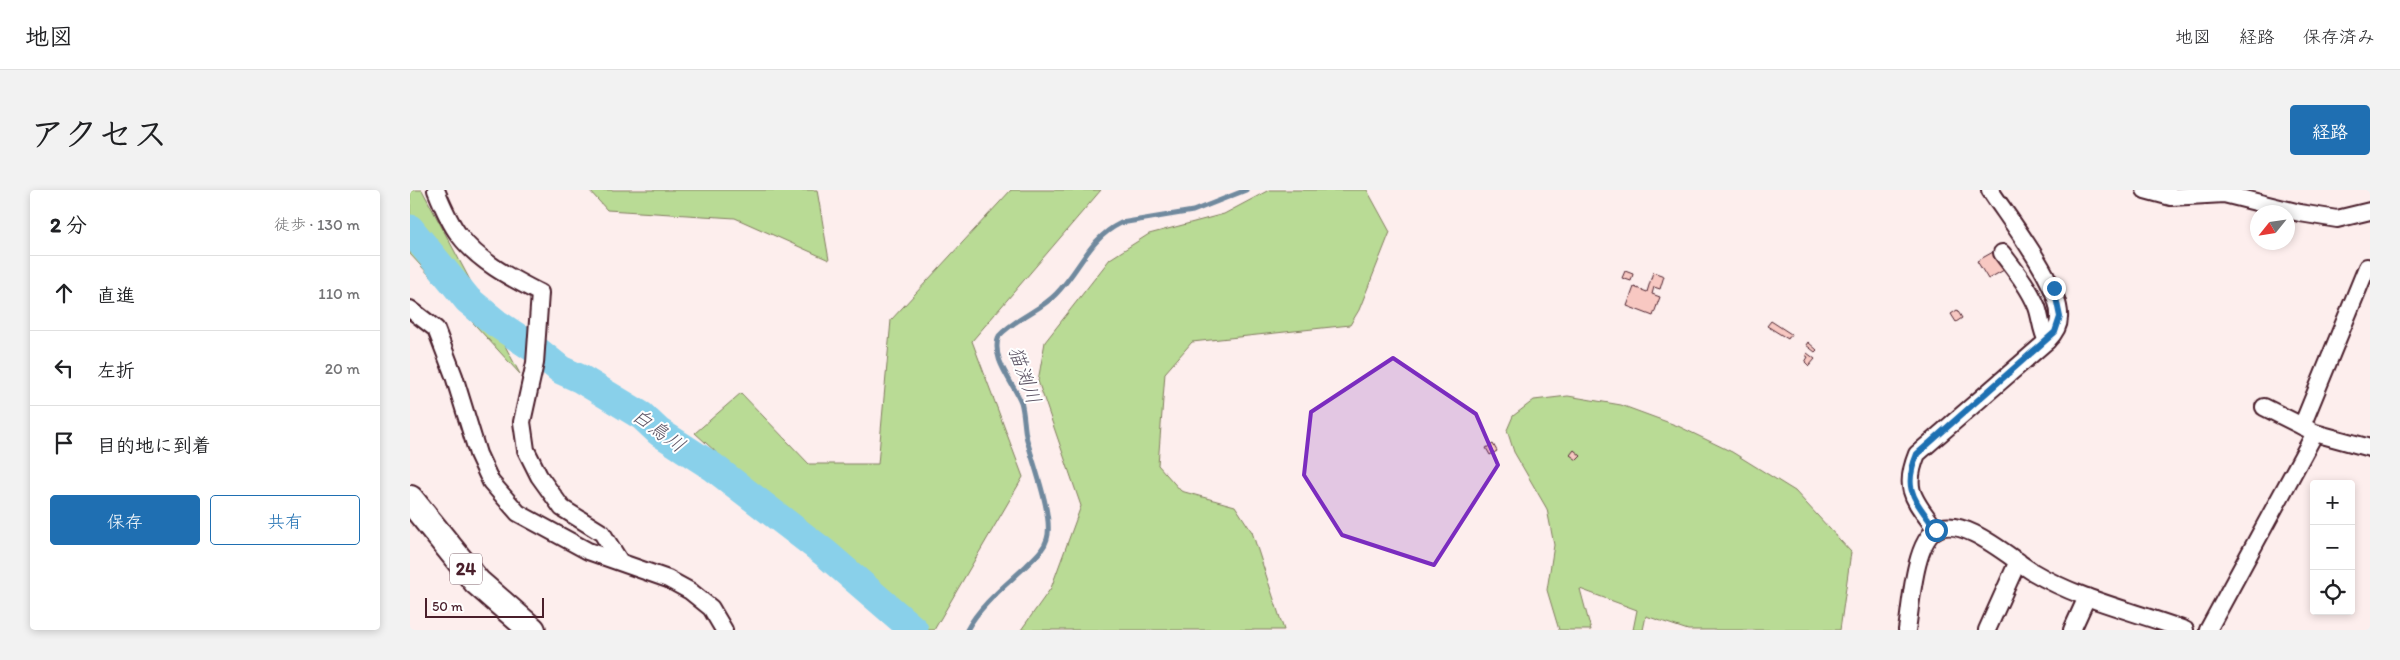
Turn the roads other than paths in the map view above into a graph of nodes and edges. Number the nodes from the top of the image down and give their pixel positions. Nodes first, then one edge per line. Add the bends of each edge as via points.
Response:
1 (436, 190) edge
2 (1990, 190) edge
3 (2145, 190) edge
4 (2370, 211) edge
5 (2002, 253) dead end
6 (2367, 267) dead end
7 (410, 309) edge
8 (2047, 341) junction
9 (2264, 407) dead end
10 (2308, 429) junction
11 (2370, 448) edge
12 (410, 499) edge
13 (1936, 530) junction
14 (619, 560) junction
15 (2018, 561) junction
16 (2087, 598) junction
17 (2178, 629) edge
18 (532, 630) edge
19 (724, 630) edge
20 (1907, 630) edge
21 (1987, 630) edge
22 (2072, 630) edge
23 (2208, 630) edge

1 - 14 street via 458,235 484,259 540,293 535,363 522,422 526,450 538,476 562,508 602,533
2 - 8 street via 2054,288 2060,317 2055,332
3 - 4 street via 2171,197 2224,194 2300,213 2337,218
5 - 8 street via 2037,306 2041,331
6 - 10 street
7 - 14 street via 436,329 478,454 491,482 518,513 588,551
8 - 13 street via 1917,454 1910,472 1910,491
9 - 10 street
10 - 11 street
10 - 23 street
12 - 18 main road, 24 via 477,582
13 - 15 street via 1947,526 1980,536
13 - 20 street via 1926,539 1920,556
14 - 19 street via 690,591 710,608
15 - 16 street
15 - 21 street
16 - 17 street
16 - 22 street

